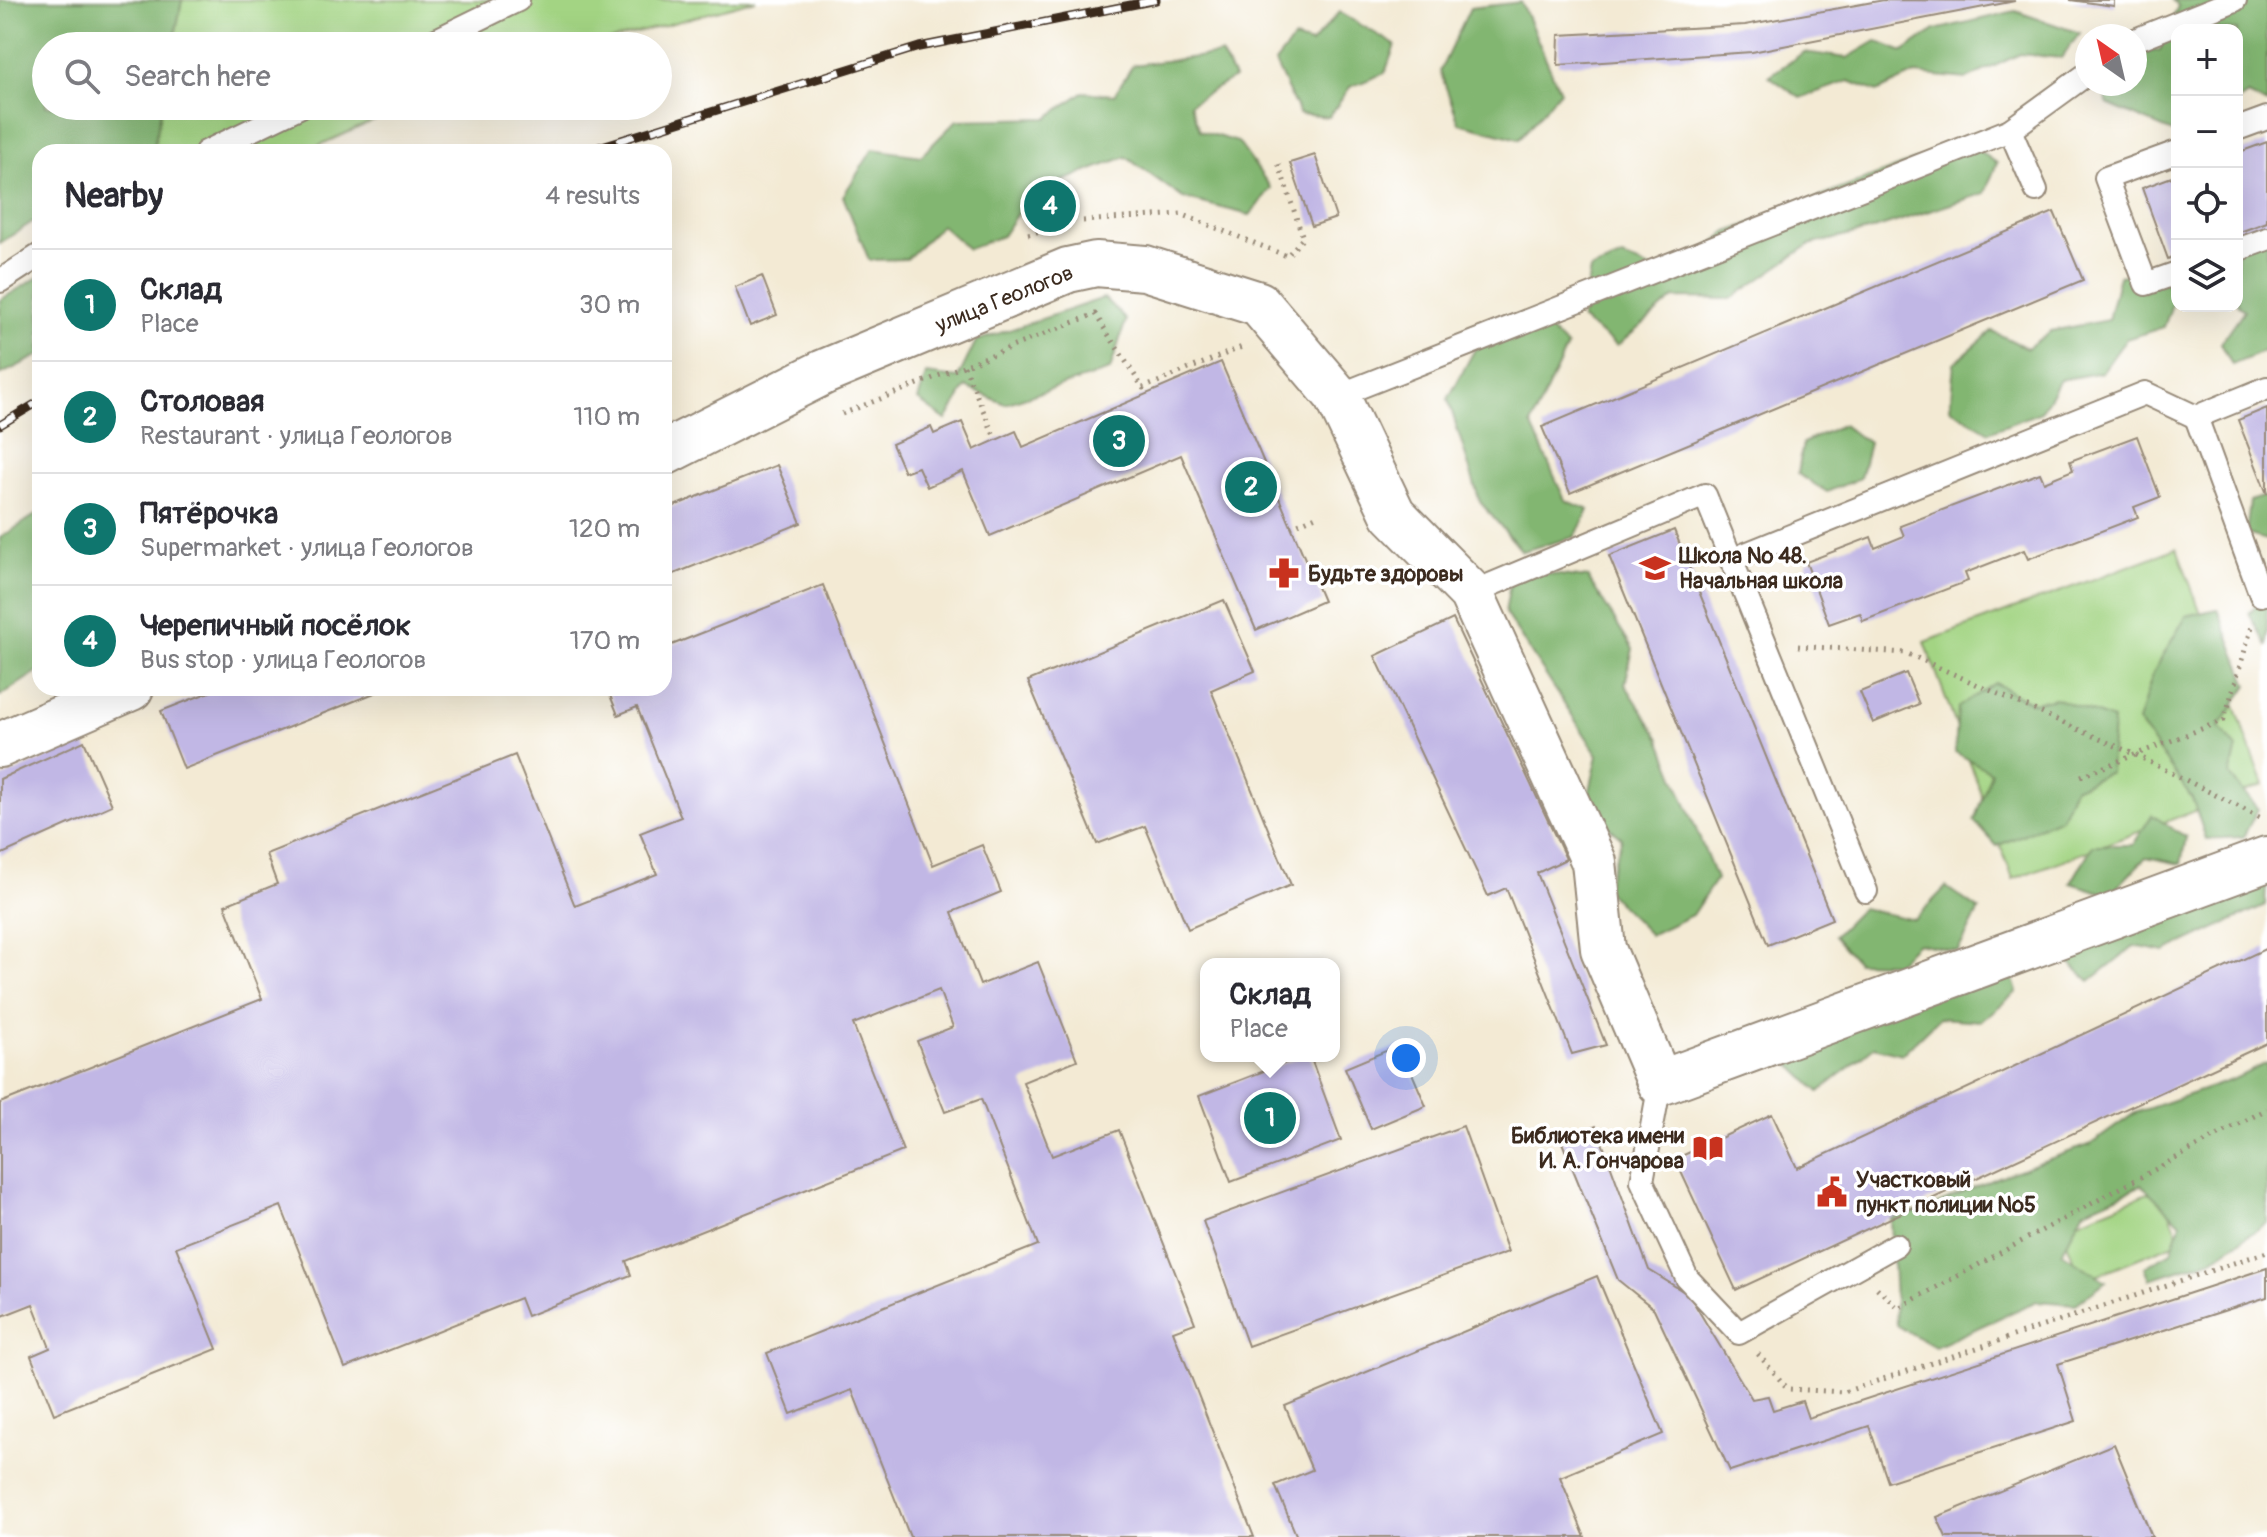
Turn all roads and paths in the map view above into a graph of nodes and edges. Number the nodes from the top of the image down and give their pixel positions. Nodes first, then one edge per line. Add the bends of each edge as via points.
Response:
1 (518, 0) edge
2 (2235, 0) edge
3 (453, 32) edge
4 (2147, 35) edge
5 (2075, 83) edge
6 (2267, 118) edge
7 (272, 120) edge
8 (2243, 127) edge
9 (2010, 130) junction
10 (223, 144) edge
11 (2171, 154) edge
12 (1277, 159) dead end
13 (2036, 190) dead end
14 (1081, 222) dead end
15 (1067, 225) dead end
16 (1028, 234) dead end
17 (2267, 239) edge
18 (2243, 248) edge
19 (32, 260) edge
20 (2171, 275) edge
21 (0, 281) edge
22 (1244, 346) dead end
23 (964, 366) junction
24 (2267, 388) edge
25 (1337, 396) junction
26 (842, 414) dead end
27 (2196, 417) junction
28 (996, 440) dead end
29 (672, 449) edge
30 (1318, 515) dead end
31 (1291, 527) dead end
32 (1731, 560) junction
33 (1471, 593) junction
34 (2264, 594) edge
35 (1765, 644) junction
36 (113, 696) edge
37 (0, 745) edge
38 (2136, 755) junction
39 (2081, 776) dead end
40 (2267, 820) edge
41 (2267, 859) edge
42 (1866, 891) dead end
43 (1660, 1083) junction
44 (2267, 1109) edge
45 (1896, 1245) dead end
46 (2267, 1252) edge
47 (1857, 1268) junction
48 (1739, 1333) junction

1 - 3 lane
2 - 4 lane
5 - 9 lane
6 - 8 lane
7 - 10 lane
9 - 13 lane
9 - 25 lane
11 - 20 lane via 2106,178 2146,284
12 - 14 path via 1303,238 1287,256 1181,214
15 - 16 path
17 - 18 lane
19 - 21 lane
22 - 23 path via 1143,388 1095,314
23 - 26 path
23 - 28 path
24 - 27 lane
25 - 29 street, улица Геологов via 1259,304 1145,268 1096,264 1068,270 824,372
25 - 33 street, улица Геологов via 1393,514
27 - 32 lane via 2145,393
27 - 34 lane
30 - 31 path
32 - 33 lane via 1705,495
32 - 35 lane
33 - 43 street via 1594,862 1603,949
34 - 38 path via 2224,720
35 - 38 path via 1906,653
35 - 42 lane
36 - 37 street
38 - 39 path
38 - 40 path
41 - 43 street
43 - 48 lane via 1642,1181 1687,1278
44 - 47 path via 1898,1308
45 - 47 lane
46 - 48 path via 1844,1392 1788,1389
47 - 48 lane

